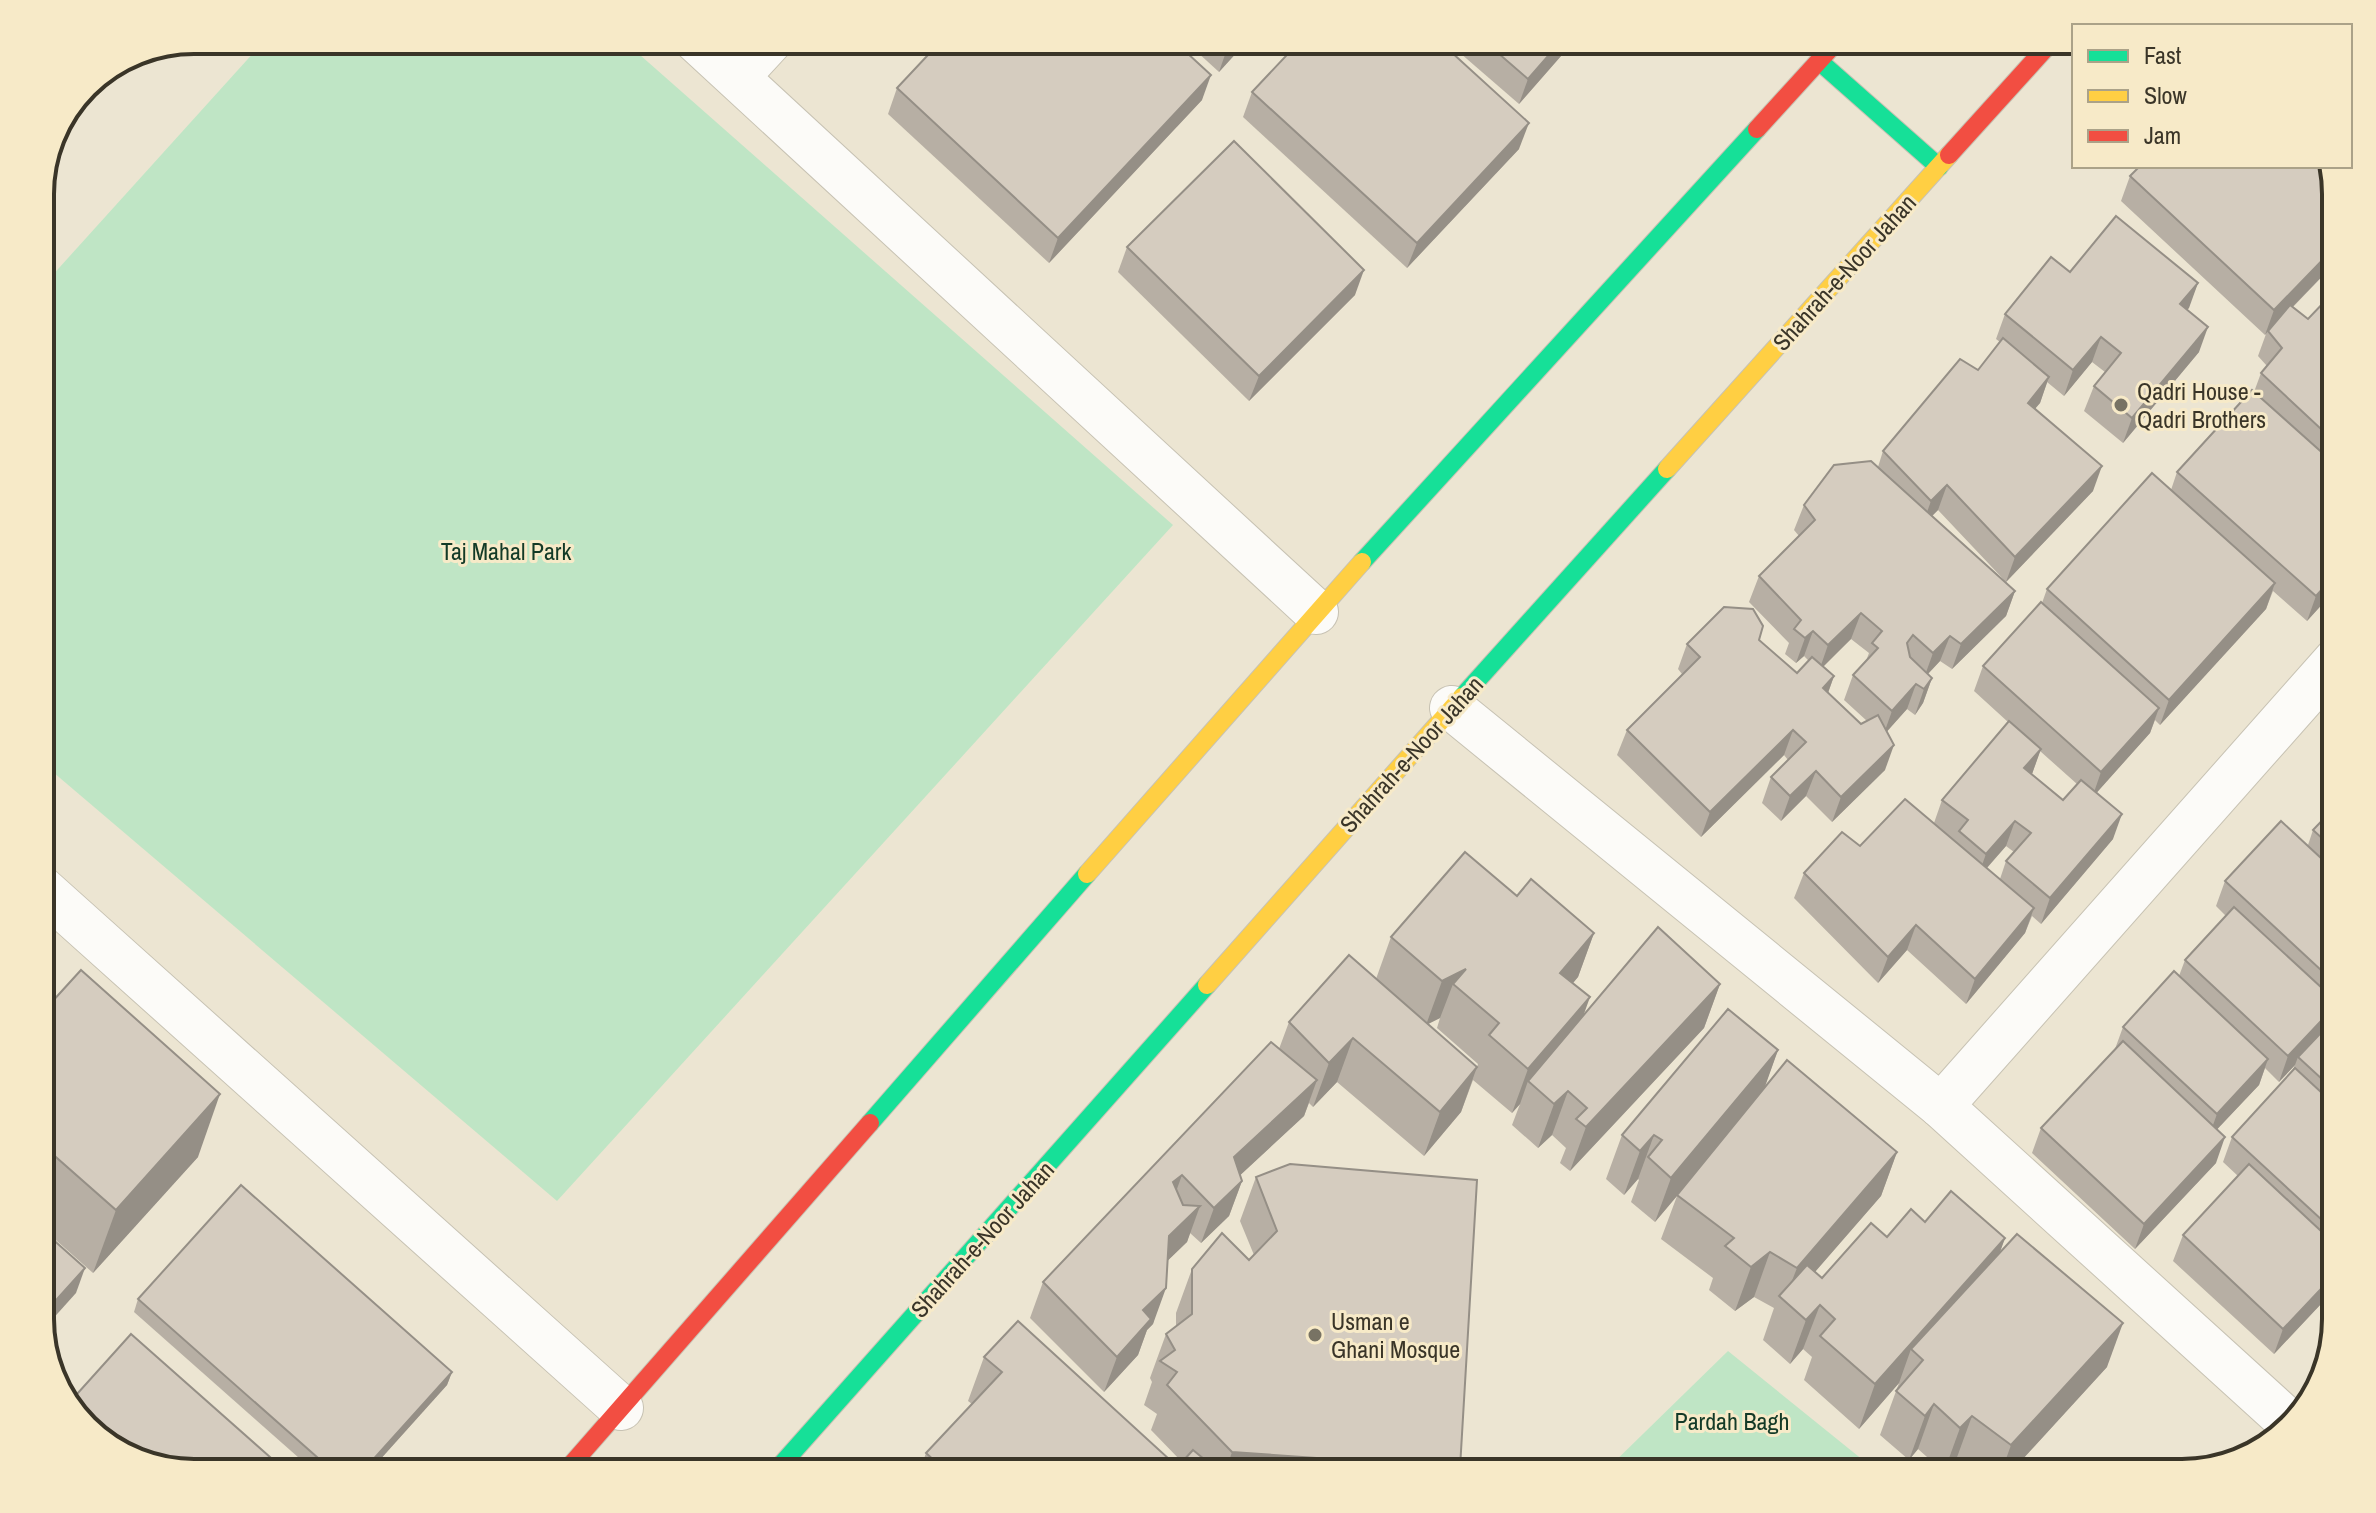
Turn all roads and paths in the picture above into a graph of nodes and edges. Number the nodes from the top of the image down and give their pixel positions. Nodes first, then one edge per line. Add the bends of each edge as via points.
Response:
1 (712, 54) edge
2 (758, 54) edge
3 (1825, 54) edge
4 (2040, 54) edge
5 (1819, 61) junction
6 (737, 77) junction
7 (1939, 167) junction
8 (1316, 612) junction
9 (2322, 676) edge
10 (1452, 708) junction
11 (54, 900) edge
12 (1941, 1106) junction
13 (621, 1408) junction
14 (2282, 1416) edge
15 (576, 1459) edge
16 (786, 1459) edge

1 - 6 street
2 - 6 street
3 - 5 main road
4 - 7 main road, Shahrah-e-Noor Jahan
5 - 7 main road
5 - 8 main road
6 - 8 street
7 - 10 main road, Shahrah-e-Noor Jahan
8 - 13 main road
9 - 12 street
10 - 12 street
10 - 16 main road, Shahrah-e-Noor Jahan
11 - 13 street
12 - 14 street
13 - 15 main road

